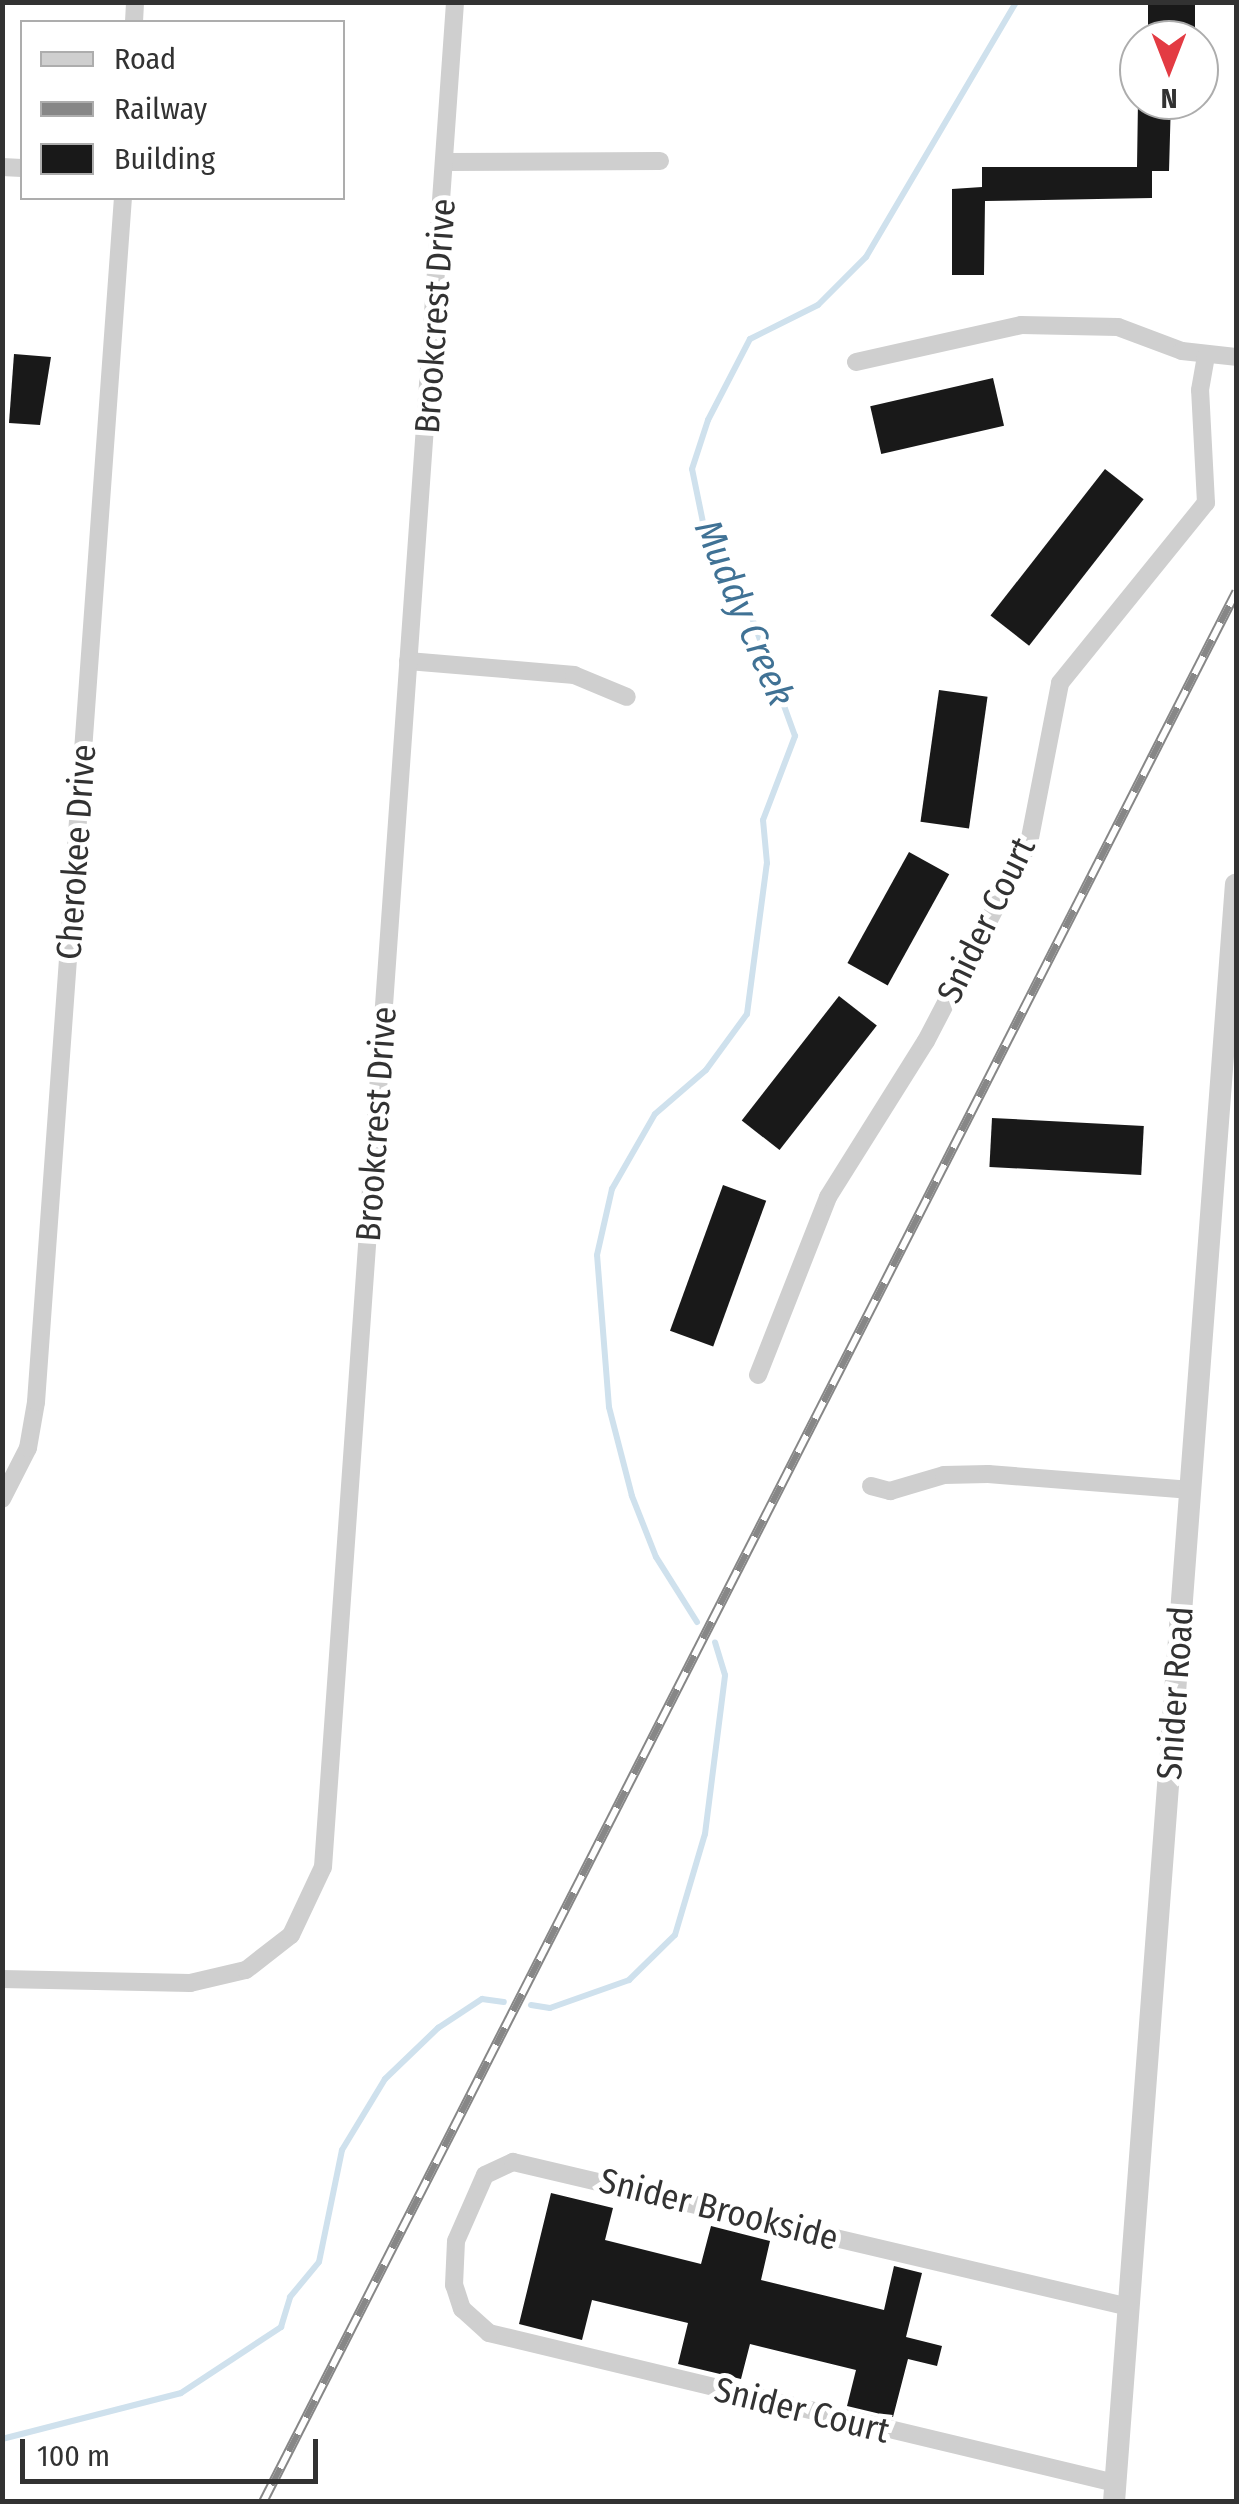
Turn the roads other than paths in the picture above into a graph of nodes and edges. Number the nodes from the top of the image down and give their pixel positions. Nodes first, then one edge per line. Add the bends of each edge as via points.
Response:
1 (455, 2) edge
2 (660, 161) dead end
3 (446, 162) junction
4 (123, 200) edge
5 (1206, 357) junction
6 (1236, 357) edge
7 (856, 362) dead end
8 (408, 661) junction
9 (627, 697) dead end
10 (1236, 884) edge
11 (758, 1375) dead end
12 (871, 1486) dead end
13 (1191, 1490) junction
14 (2, 1499) edge
15 (2, 1979) edge
16 (1128, 2307) junction
17 (489, 2334) joint
18 (1114, 2492) edge

1 - 3 street, Brookcrest Drive
2 - 3 street
3 - 8 street, Brookcrest Drive
4 - 14 street, Cherokee Drive via 36,1402 28,1448
5 - 6 street
5 - 7 street via 1118,327 1022,325
5 - 11 street, Snider Court via 1200,390 1206,503 1060,683 1029,843 926,1041 828,1197
8 - 9 street via 574,674
8 - 15 street, Brookcrest Drive via 320,1882 281,1946 218,1979
10 - 13 street, Snider Road
12 - 13 street via 901,1489 973,1474
13 - 16 street, Snider Road
16 - 17 street, Snider Brookside via 513,2162 484,2175 456,2241 458,2297
16 - 18 street, Snider Road
17 - 18 street, Snider Court

